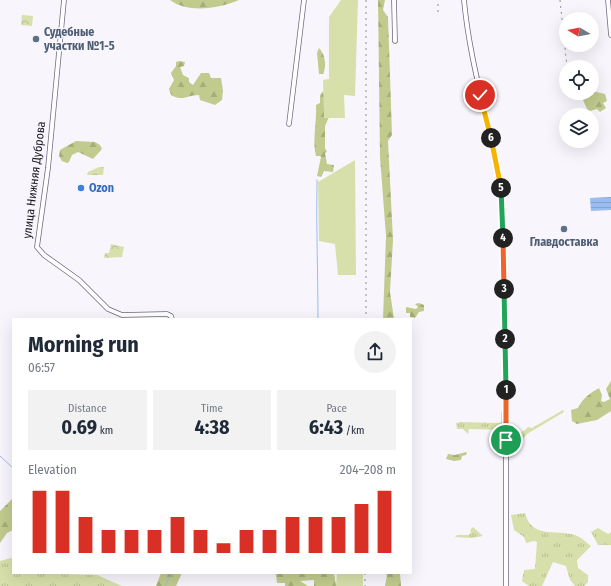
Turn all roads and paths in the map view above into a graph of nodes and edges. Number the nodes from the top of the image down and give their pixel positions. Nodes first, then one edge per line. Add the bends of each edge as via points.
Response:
1 (64, 0) edge
2 (304, 0) edge
3 (394, 0) edge
4 (464, 0) edge
5 (608, 0) edge
6 (611, 34) edge
7 (395, 41) dead end
8 (289, 124) dead end
9 (172, 318) edge
10 (506, 586) edge

1 - 9 street, улица Нижняя Дуброва via 48,168 37,247 79,280 108,309 122,315 167,314
2 - 8 street
3 - 7 street
4 - 10 street via 473,65 498,167 502,196 506,375
5 - 6 street

